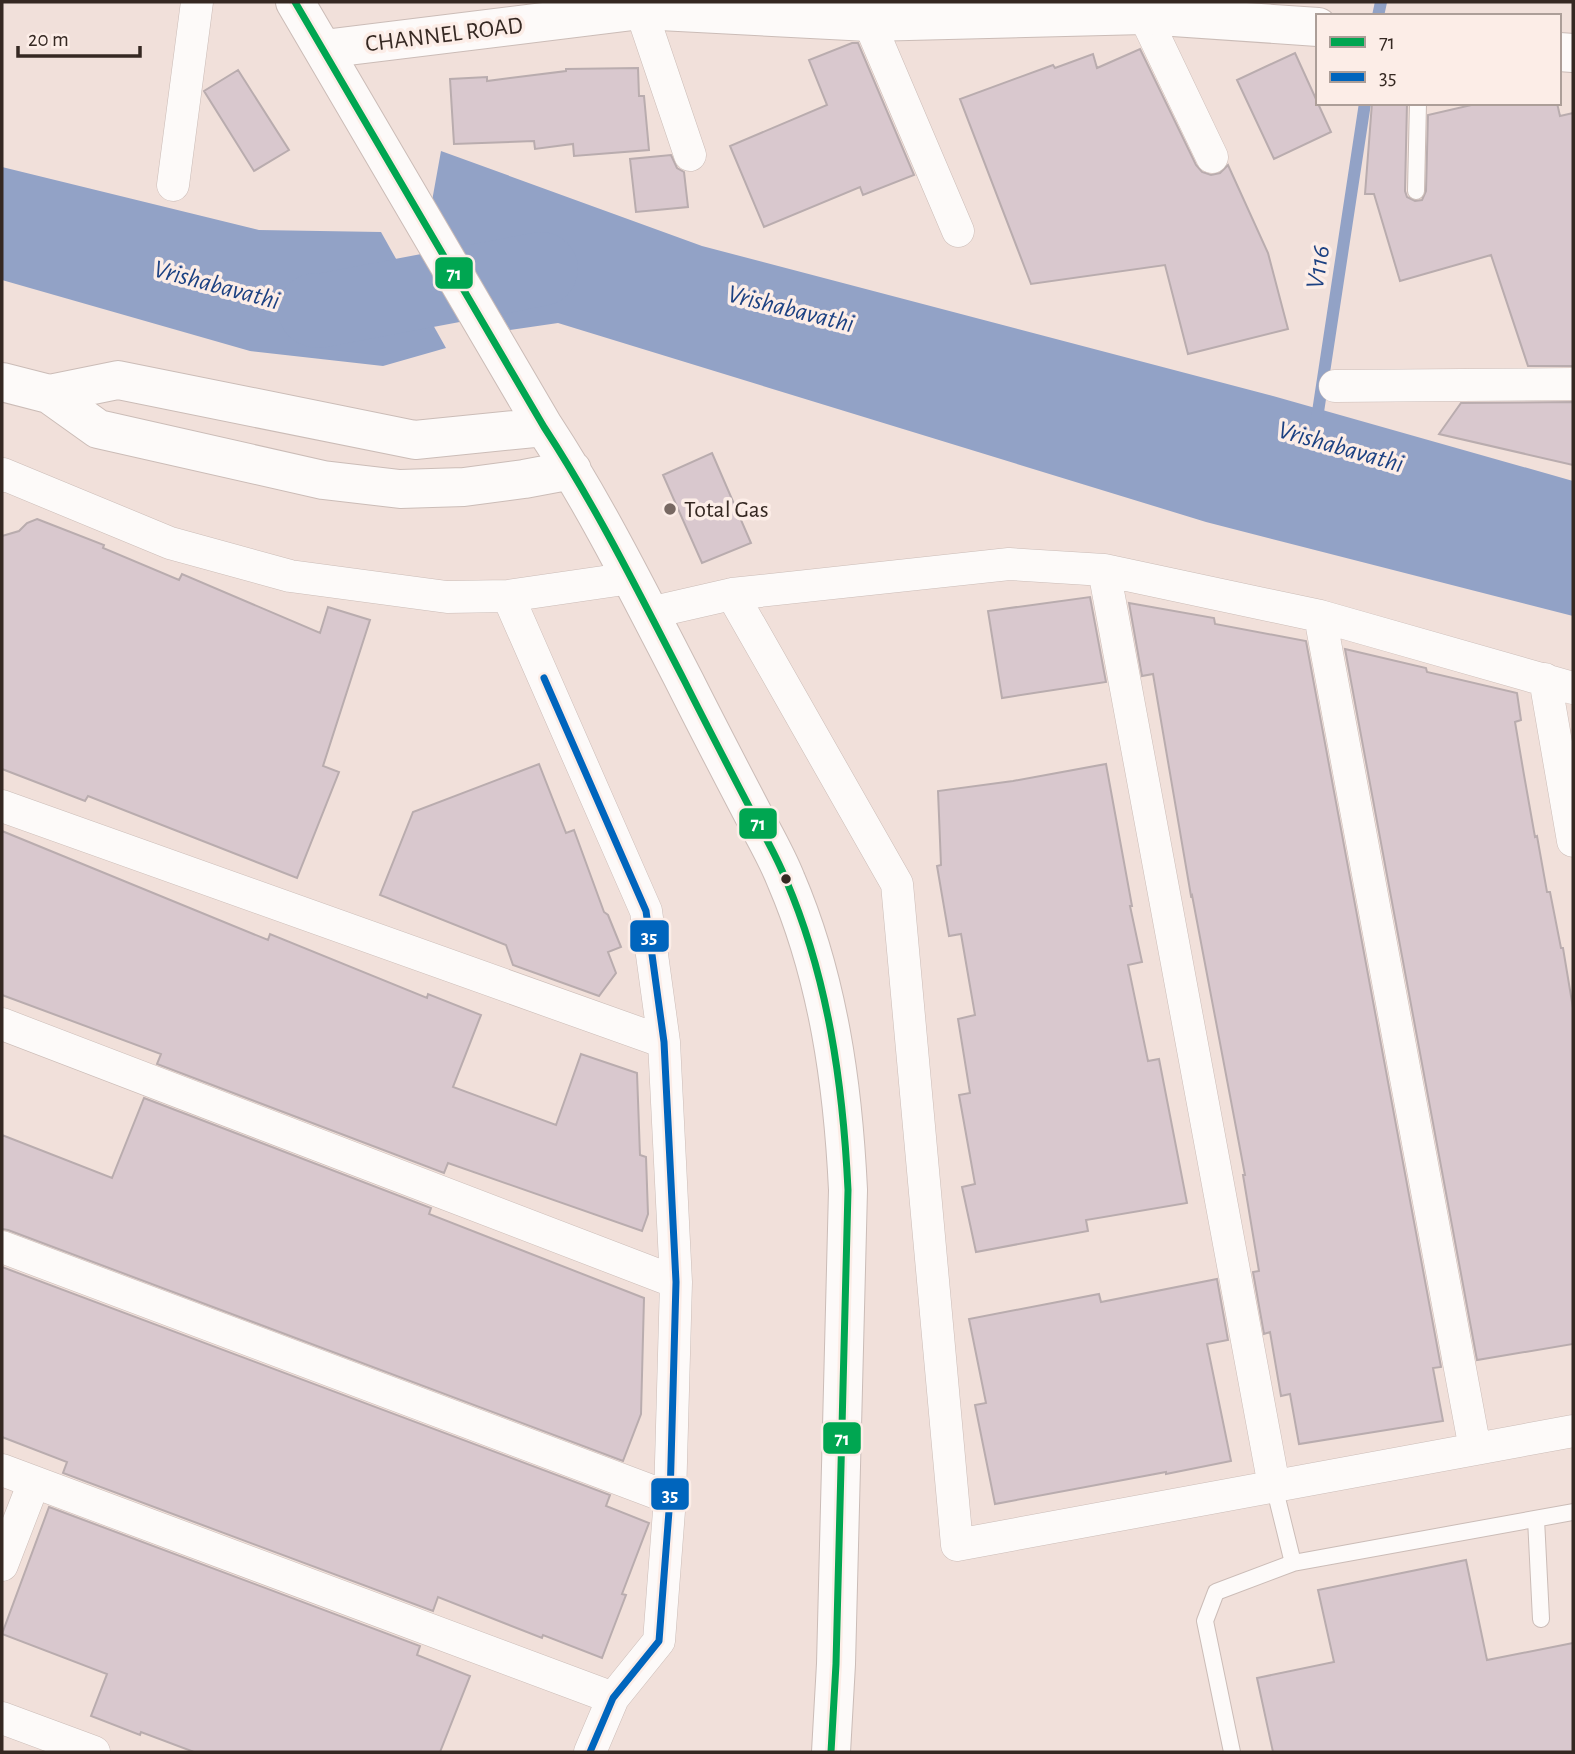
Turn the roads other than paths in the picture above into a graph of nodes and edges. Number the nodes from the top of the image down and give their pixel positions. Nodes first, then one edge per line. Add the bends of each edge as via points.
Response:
1 (197, 2) edge
2 (295, 2) edge
3 (638, 6) edge
4 (1141, 8) edge
5 (863, 12) edge
6 (1316, 27) edge
7 (324, 49) junction
8 (1418, 105) edge
9 (690, 155) dead end
10 (1212, 157) dead end
11 (173, 185) dead end
12 (1416, 191) dead end
13 (958, 231) dead end
14 (2, 382) edge
15 (1573, 384) edge
16 (1335, 386) dead end
17 (49, 394) junction
18 (539, 418) junction
19 (572, 470) junction
20 (2, 475) edge
21 (1104, 570) junction
22 (631, 578) junction
23 (732, 594) junction
24 (508, 596) junction
25 (649, 613) junction
26 (1320, 616) junction
27 (1559, 683) edge
28 (2, 806) edge
29 (1573, 841) edge
30 (2, 1024) edge
31 (664, 1042) junction
32 (2, 1247) edge
33 (676, 1282) junction
34 (1573, 1431) edge
35 (1475, 1449) junction
36 (2, 1470) edge
37 (34, 1482) junction
38 (1274, 1486) junction
39 (670, 1498) junction
40 (1573, 1512) edge
41 (1535, 1518) junction
42 (1293, 1563) junction
43 (2, 1565) edge
44 (1541, 1619) dead end
45 (613, 1698) junction
46 (2, 1718) edge
47 (94, 1752) edge
48 (590, 1752) edge
49 (831, 1752) edge
50 (1232, 1752) edge

1 - 11 street
2 - 7 street
3 - 5 street, CHANNEL ROAD
3 - 7 street, CHANNEL ROAD
3 - 9 street
4 - 5 street, CHANNEL ROAD
4 - 6 street, CHANNEL ROAD
4 - 10 street
5 - 13 street
7 - 18 street
8 - 12 lane
14 - 17 street
15 - 16 street
17 - 18 street via 118,380 415,440
17 - 19 street via 97,429 323,480 400,489 464,487
18 - 19 street
19 - 22 street
20 - 24 street via 170,543 290,576 447,597
21 - 23 street via 1009,564
21 - 26 street
21 - 38 street
22 - 24 street
22 - 25 street
23 - 25 street
23 - 38 street via 897,884 957,1545
24 - 31 street via 646,911
25 - 49 street via 786,879 809,943 838,1069 848,1190
26 - 27 street
26 - 35 street
27 - 29 street
28 - 31 street
30 - 33 street
31 - 33 street
32 - 39 street
33 - 39 street
34 - 35 street
35 - 38 street
36 - 37 street
37 - 43 street
37 - 45 street
38 - 42 lane
39 - 45 street via 659,1641
40 - 41 lane
41 - 42 lane
41 - 44 lane
42 - 50 lane via 1216,1592 1205,1620
45 - 48 street
46 - 47 street

